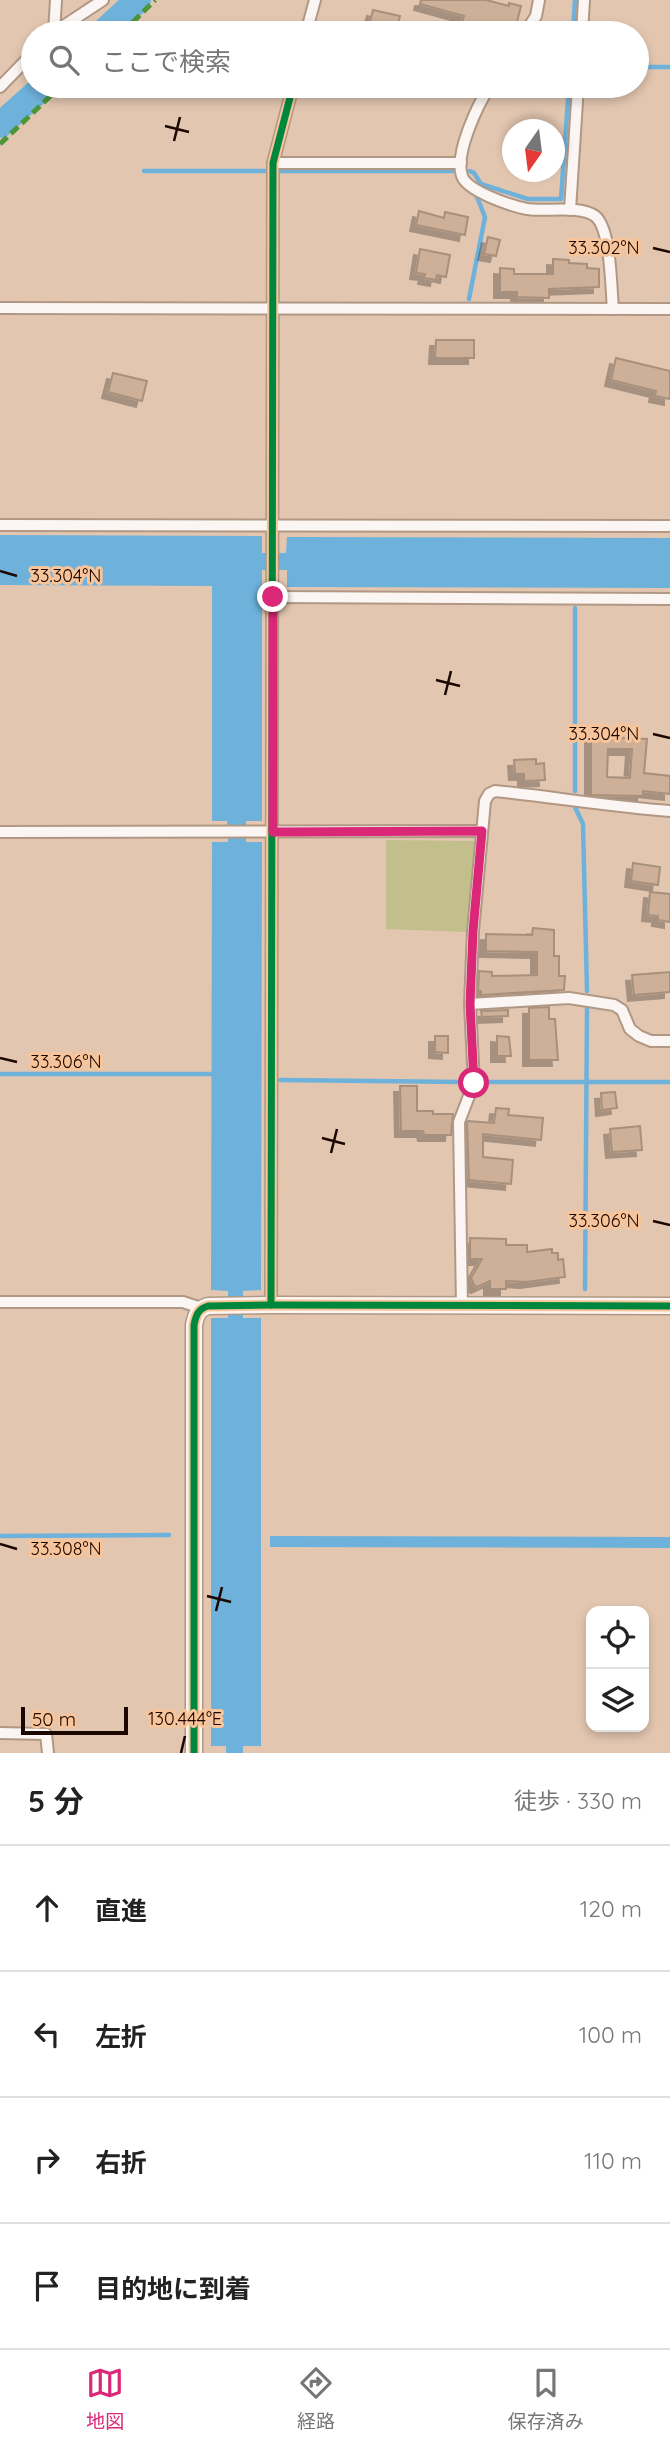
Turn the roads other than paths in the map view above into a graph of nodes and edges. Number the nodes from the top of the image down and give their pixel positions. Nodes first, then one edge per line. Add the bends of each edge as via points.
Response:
1 (56, 0) edge
2 (103, 0) edge
3 (315, 0) edge
4 (539, 0) edge
5 (584, 0) edge
6 (54, 21) edge
7 (71, 21) edge
8 (309, 21) edge
9 (533, 21) edge
10 (583, 21) edge
11 (21, 65) edge
12 (0, 86) edge
13 (290, 98) edge
14 (482, 98) edge
15 (577, 98) edge
16 (273, 163) junction
17 (461, 163) junction
18 (570, 210) junction
19 (0, 308) edge
20 (274, 309) junction
21 (612, 309) junction
22 (670, 309) edge
23 (0, 524) edge
24 (272, 524) junction
25 (670, 526) edge
26 (273, 597) junction
27 (670, 599) edge
28 (670, 811) edge
29 (482, 831) junction
30 (0, 832) edge
31 (273, 832) junction
32 (470, 1004) junction
33 (670, 1041) edge
34 (0, 1302) edge
35 (271, 1305) junction
36 (462, 1306) junction
37 (670, 1307) edge
38 (201, 1308) junction
39 (0, 1733) edge
40 (48, 1753) edge
41 (194, 1753) edge

1 - 6 street
2 - 7 street
3 - 8 street
4 - 9 street
5 - 10 street
11 - 12 street
13 - 16 street
14 - 17 street via 468,127
15 - 18 street
16 - 17 street
16 - 20 street
17 - 18 street via 469,186 490,197 526,209
18 - 21 street via 597,217 605,230
19 - 20 street
20 - 21 street
20 - 24 street
21 - 22 street
23 - 24 street
24 - 25 street
24 - 26 street
26 - 27 street
26 - 31 street
28 - 29 street via 495,790 485,801
29 - 31 street
29 - 32 street
30 - 31 street
31 - 35 street
32 - 33 street via 569,998 614,1005 639,1036
32 - 36 street via 474,1083 459,1122
34 - 38 street via 183,1303
35 - 36 street
35 - 38 street
36 - 37 street
38 - 41 street via 194,1325
39 - 40 street via 46,1734

